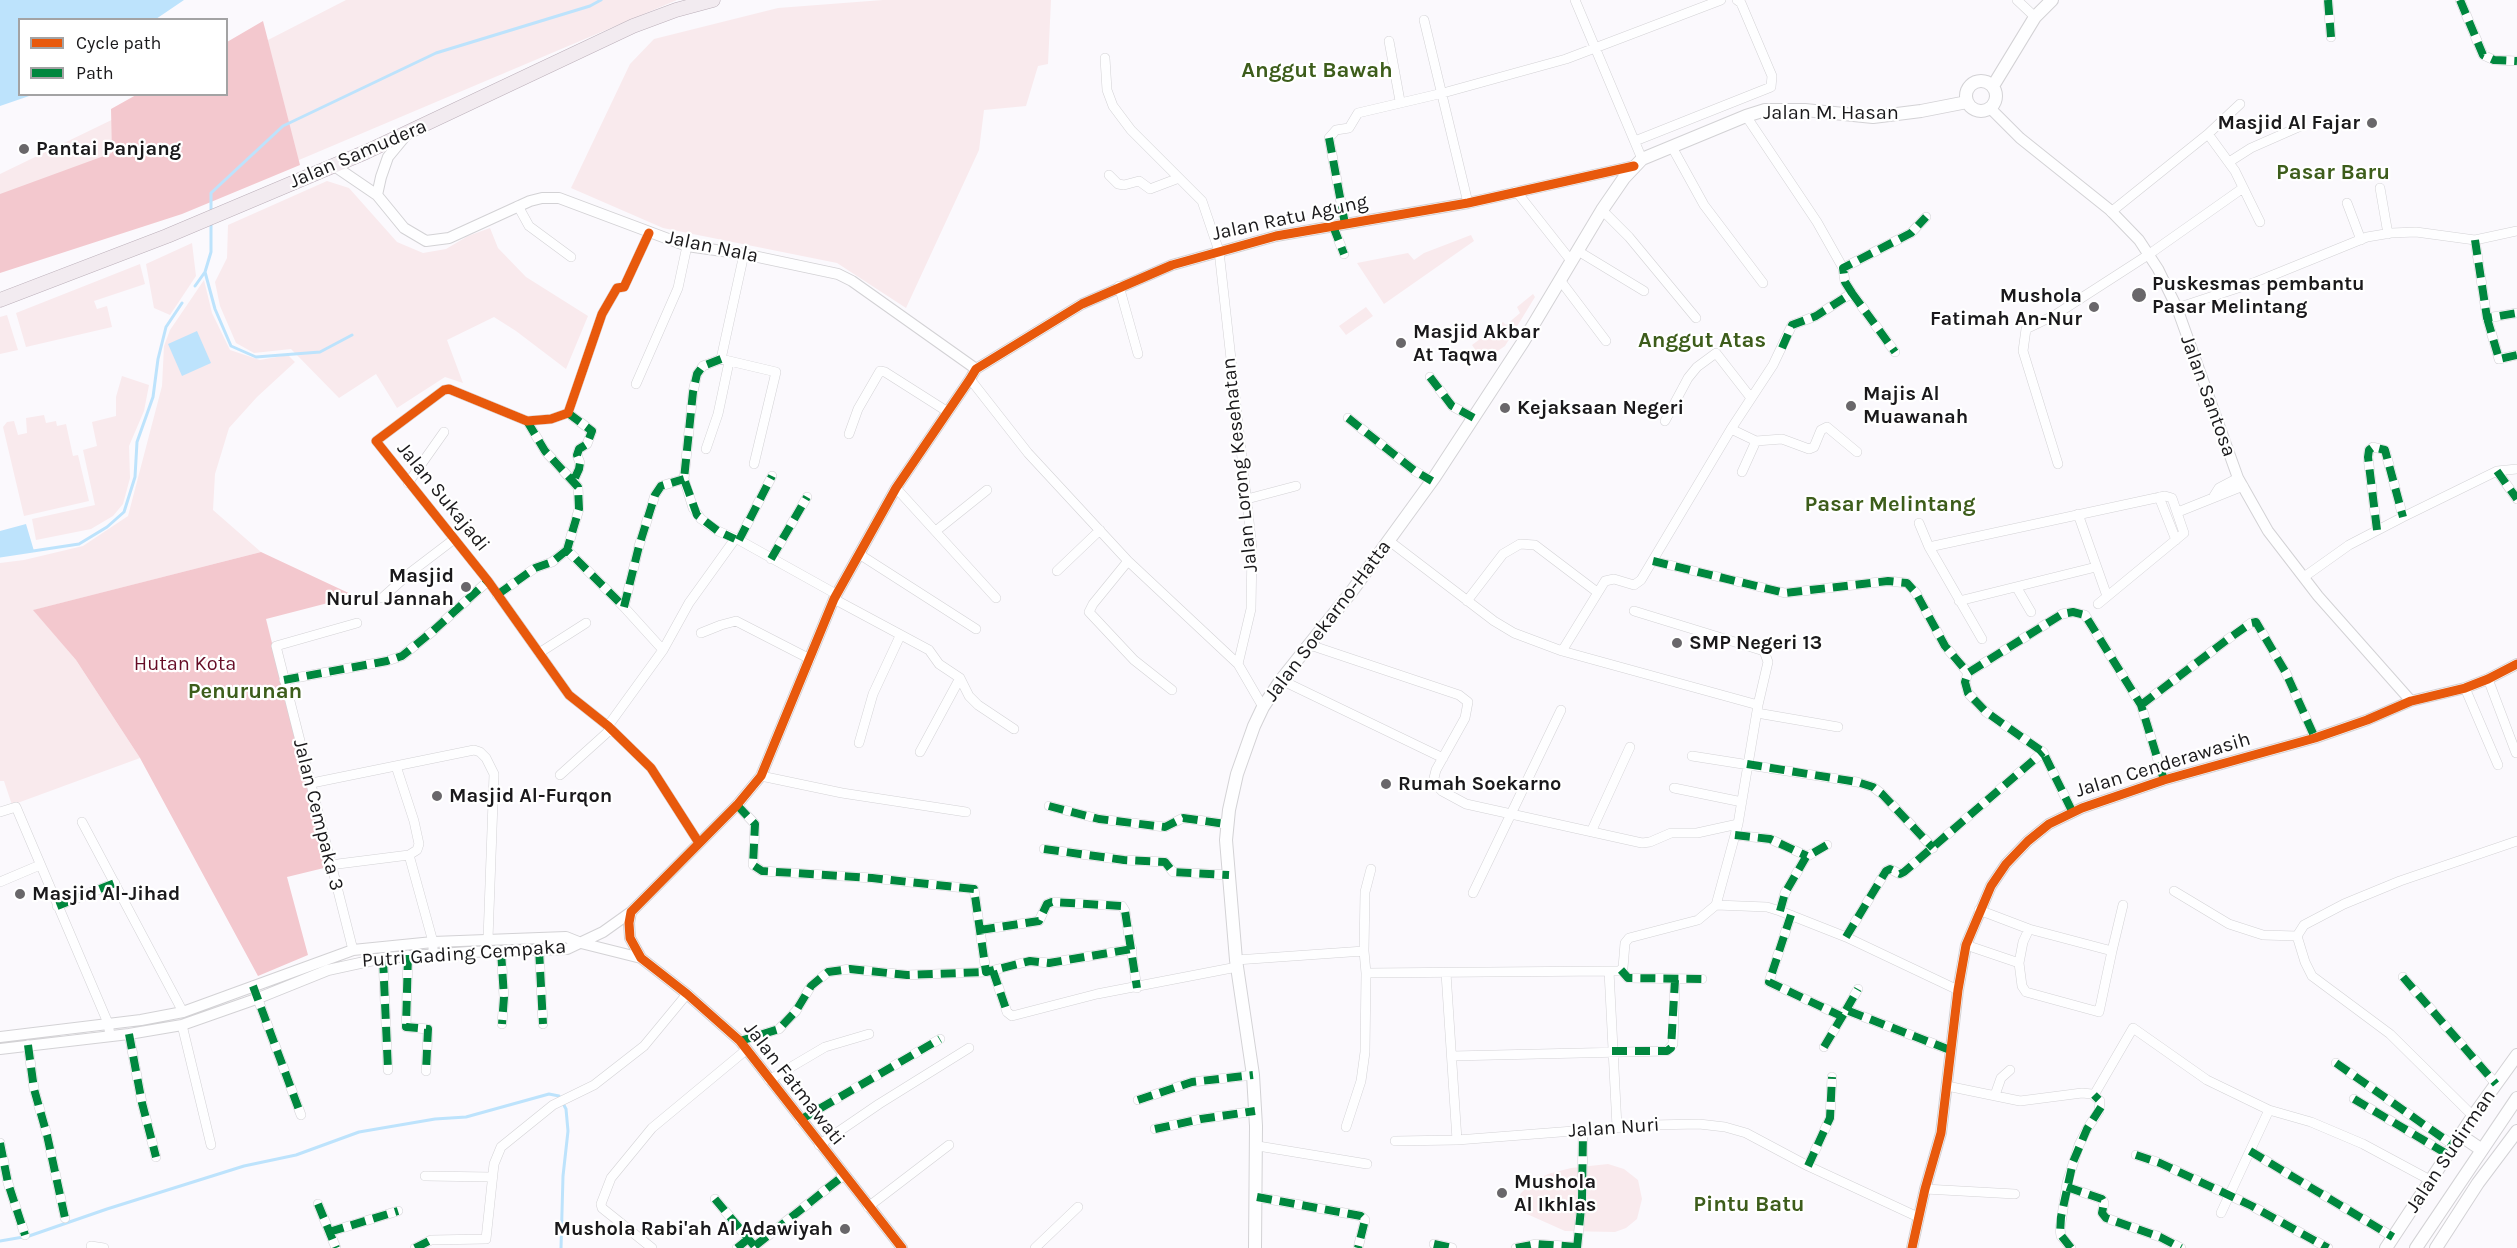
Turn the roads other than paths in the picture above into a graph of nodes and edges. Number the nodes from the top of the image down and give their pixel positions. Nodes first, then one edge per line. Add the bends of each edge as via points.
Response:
1 (713, 0) edge
2 (1575, 0) edge
3 (1721, 0) edge
4 (1737, 0) edge
5 (2017, 0) edge
6 (2052, 0) edge
7 (2328, 0) edge
8 (2460, 0) edge
9 (2035, 17) junction
10 (1424, 20) dead end
11 (2331, 37) dead end
12 (1389, 41) dead end
13 (1596, 49) junction
14 (1105, 58) dead end
15 (2517, 61) edge
16 (1993, 86) junction
17 (1443, 93) junction
18 (1400, 101) junction
19 (1968, 102) junction
20 (2240, 104) dead end
21 (1990, 108) junction
22 (1746, 116) junction
23 (2301, 126) dead end
24 (407, 134) junction
25 (2208, 134) junction
26 (1635, 141) junction
27 (1672, 147) junction
28 (1638, 162) junction
29 (2229, 162) junction
30 (333, 165) junction
31 (1108, 176) dead end
32 (1179, 178) junction
33 (2243, 188) junction
34 (2380, 188) dead end
35 (1516, 192) junction
36 (377, 195) junction
37 (1468, 203) junction
38 (2347, 203) dead end
39 (518, 207) junction
40 (1602, 210) junction
41 (2112, 212) junction
42 (1926, 217) dead end
43 (2260, 222) dead end
44 (1345, 224) junction
45 (1333, 226) junction
46 (2517, 231) edge
47 (649, 233) junction
48 (2388, 234) junction
49 (2361, 240) junction
50 (2475, 240) junction
51 (687, 246) junction
52 (1219, 250) junction
53 (744, 254) junction
54 (1344, 254) dead end
55 (2148, 255) junction
56 (1575, 256) junction
57 (571, 257) dead end
58 (1844, 268) junction
59 (1560, 280) junction
60 (1763, 283) dead end
61 (1119, 286) junction
62 (1644, 291) dead end
63 (1852, 293) junction
64 (0, 300) edge
65 (2177, 308) junction
66 (2517, 314) edge
67 (1696, 318) dead end
68 (2487, 318) junction
69 (1606, 341) dead end
70 (1895, 352) dead end
71 (1137, 354) dead end
72 (2517, 355) edge
73 (725, 361) junction
74 (973, 374) junction
75 (1430, 377) dead end
76 (636, 384) dead end
77 (1750, 398) junction
78 (948, 412) junction
79 (568, 413) junction
80 (1348, 418) dead end
81 (1474, 418) junction
82 (527, 421) junction
83 (1665, 421) dead end
84 (1731, 429) junction
85 (444, 432) dead end
86 (849, 434) dead end
87 (1756, 441) junction
88 (706, 449) dead end
89 (1857, 453) dead end
90 (754, 464) dead end
91 (2058, 464) dead end
92 (2517, 469) edge
93 (2497, 471) junction
94 (1742, 472) dead end
95 (772, 476) dead end
96 (684, 479) junction
97 (574, 480) junction
98 (1432, 481) junction
99 (2240, 482) junction
100 (408, 483) junction
101 (1296, 486) dead end
102 (896, 488) junction
103 (987, 490) dead end
104 (807, 497) dead end
105 (2159, 497) junction
106 (1247, 499) junction
107 (2517, 499) edge
108 (2178, 512) junction
109 (2078, 514) junction
110 (2403, 517) junction
111 (1919, 523) dead end
112 (937, 530) junction
113 (1100, 530) junction
114 (2377, 530) junction
115 (737, 539) junction
116 (453, 540) junction
117 (1388, 540) junction
118 (2176, 540) junction
119 (1929, 547) junction
120 (567, 550) junction
121 (859, 554) junction
122 (771, 559) junction
123 (1128, 561) junction
124 (1653, 561) junction
125 (2096, 567) junction
126 (1057, 571) dead end
127 (2304, 577) junction
128 (488, 581) junction
129 (2017, 588) junction
130 (1597, 592) junction
131 (497, 595) junction
132 (835, 596) junction
133 (2107, 596) junction
134 (382, 598) dead end
135 (996, 598) dead end
136 (1467, 601) junction
137 (1959, 601) junction
138 (2098, 604) dead end
139 (624, 608) junction
140 (1634, 611) dead end
141 (2031, 612) dead end
142 (357, 623) dead end
143 (586, 623) dead end
144 (976, 629) dead end
145 (701, 633) dead end
146 (900, 636) junction
147 (1982, 639) dead end
148 (1310, 645) junction
149 (663, 650) junction
150 (1562, 651) junction
151 (538, 653) junction
152 (810, 659) junction
153 (1238, 664) junction
154 (2517, 664) edge
155 (960, 678) junction
156 (1966, 678) junction
157 (2488, 679) junction
158 (284, 680) junction
159 (1281, 680) junction
160 (2465, 688) junction
161 (1172, 690) dead end
162 (2411, 701) junction
163 (2141, 705) junction
164 (1263, 707) junction
165 (1758, 709) junction
166 (1561, 710) dead end
167 (1838, 727) dead end
168 (609, 728) junction
169 (1014, 729) dead end
170 (2315, 738) junction
171 (859, 743) dead end
172 (1630, 747) dead end
173 (920, 752) dead end
174 (2043, 752) junction
175 (2516, 753) edge
176 (1692, 756) dead end
177 (1443, 758) junction
178 (1747, 764) junction
179 (2498, 765) dead end
180 (396, 766) junction
181 (560, 774) dead end
182 (761, 776) junction
183 (2164, 780) junction
184 (312, 783) junction
185 (1674, 788) dead end
186 (1742, 802) junction
187 (737, 805) junction
188 (1050, 806) dead end
189 (2077, 809) junction
190 (0, 812) edge
191 (966, 812) dead end
192 (1510, 813) junction
193 (82, 822) dead end
194 (1226, 824) junction
195 (1738, 824) junction
196 (1591, 832) junction
197 (1735, 835) junction
198 (2517, 841) edge
199 (699, 843) junction
200 (1827, 845) dead end
201 (1933, 848) junction
202 (1044, 849) dead end
203 (409, 855) junction
204 (1807, 856) junction
205 (330, 864) junction
206 (40, 865) junction
207 (1371, 869) dead end
208 (1229, 875) junction
209 (0, 882) edge
210 (115, 883) junction
211 (2174, 891) dead end
212 (1473, 893) dead end
213 (1716, 905) junction
214 (2123, 905) dead end
215 (57, 906) junction
216 (1780, 910) junction
217 (1979, 910) junction
218 (631, 912) junction
219 (1791, 915) junction
220 (2029, 929) junction
221 (981, 930) junction
222 (2297, 936) junction
223 (1846, 937) junction
224 (488, 939) junction
225 (581, 943) junction
226 (1966, 945) junction
227 (433, 948) junction
228 (539, 949) junction
229 (1132, 949) junction
230 (352, 950) junction
231 (501, 951) junction
232 (1364, 951) junction
233 (2112, 951) junction
234 (408, 955) junction
235 (382, 958) junction
236 (641, 958) junction
237 (1237, 963) junction
238 (2019, 963) junction
239 (1621, 970) junction
240 (989, 971) junction
241 (1609, 971) junction
242 (1366, 973) junction
243 (1446, 973) junction
244 (2403, 977) dead end
245 (1701, 979) dead end
246 (1675, 980) junction
247 (253, 986) junction
248 (1137, 988) junction
249 (1858, 989) dead end
250 (1958, 990) junction
251 (687, 994) junction
252 (256, 999) junction
253 (183, 1012) junction
254 (1843, 1013) junction
255 (108, 1023) junction
256 (502, 1024) dead end
257 (543, 1024) dead end
258 (182, 1025) junction
259 (129, 1034) junction
260 (869, 1034) dead end
261 (110, 1035) junction
262 (0, 1037) edge
263 (940, 1040) dead end
264 (28, 1045) junction
265 (743, 1046) junction
266 (1824, 1047) dead end
267 (969, 1048) dead end
268 (0, 1049) edge
269 (1950, 1050) junction
270 (1612, 1051) junction
271 (2517, 1055) edge
272 (1452, 1056) junction
273 (2336, 1063) dead end
274 (388, 1070) dead end
275 (2010, 1070) dead end
276 (426, 1071) dead end
277 (1253, 1075) junction
278 (1832, 1077) dead end
279 (769, 1080) junction
280 (2496, 1084) junction
281 (1947, 1086) junction
282 (1995, 1095) junction
283 (2094, 1095) junction
284 (2517, 1098) edge
285 (2354, 1099) dead end
286 (1138, 1100) dead end
287 (2269, 1110) junction
288 (1255, 1112) junction
289 (301, 1115) dead end
290 (2473, 1116) junction
291 (800, 1120) junction
292 (1346, 1127) dead end
293 (1617, 1127) junction
294 (1155, 1130) dead end
295 (1583, 1131) junction
296 (2517, 1131) edge
297 (1457, 1140) junction
298 (1395, 1141) dead end
299 (0, 1143) edge
300 (211, 1144) dead end
301 (2453, 1144) junction
302 (819, 1145) junction
303 (949, 1145) dead end
304 (1258, 1146) junction
305 (2482, 1149) junction
306 (2250, 1151) junction
307 (2136, 1155) dead end
308 (156, 1157) dead end
309 (1367, 1164) dead end
310 (1808, 1166) junction
311 (425, 1176) dead end
312 (843, 1176) junction
313 (492, 1177) junction
314 (2430, 1179) junction
315 (2067, 1187) junction
316 (1925, 1189) junction
317 (2014, 1194) dead end
318 (2230, 1196) junction
319 (1257, 1197) junction
320 (715, 1199) dead end
321 (318, 1204) dead end
322 (868, 1207) junction
323 (1078, 1207) dead end
324 (398, 1211) dead end
325 (2221, 1213) dead end
326 (1918, 1217) junction
327 (65, 1218) dead end
328 (329, 1232) junction
329 (24, 1235) dead end
330 (2393, 1237) junction
331 (484, 1243) edge
332 (432, 1244) edge
333 (1434, 1244) dead end
334 (753, 1245) edge
335 (91, 1246) dead end
336 (1577, 1247) edge
337 (104, 1248) edge
338 (336, 1248) edge
339 (415, 1248) edge
340 (652, 1248) edge
341 (737, 1248) edge
342 (902, 1248) edge
343 (1035, 1248) edge
344 (1255, 1248) edge
345 (1359, 1248) edge
346 (1452, 1248) edge
347 (1516, 1248) edge
348 (1912, 1248) edge
349 (2071, 1248) edge
350 (2181, 1248) edge
351 (2328, 1248) edge
352 (2386, 1248) edge
353 (2416, 1248) edge
354 (2436, 1248) edge

1 - 24 main road, Jalan Samudera via 676,10 607,38
2 - 13 street
3 - 13 street
4 - 26 street via 1772,76 1771,87
5 - 9 street
6 - 9 main road
7 - 11 street
8 - 15 street via 2483,55 2494,60
9 - 16 main road
10 - 17 street
12 - 18 street
13 - 17 street
13 - 26 street
14 - 32 street, Jalan Lorong Kesehatan via 1107,90 1113,106
16 - 19 main road via 1980,80 1973,83 1968,88
16 - 21 main road via 1996,98
17 - 18 street
17 - 37 street
18 - 44 street via 1358,113 1349,128 1329,135
19 - 21 main road via 1977,110
19 - 22 main road, Jalan M. Hasan via 1873,117 1784,109
20 - 25 street
21 - 41 street, Jalan Santosa via 2020,138
22 - 27 main road, Jalan M. Hasan
22 - 58 street
23 - 29 street
24 - 30 main road, Jalan Samudera
24 - 36 street via 388,158
25 - 29 street
25 - 41 street
26 - 28 street
27 - 28 main road, Jalan M. Hasan
27 - 60 street via 1704,205
28 - 35 street, Jalan Ratu Agung
28 - 40 main road, Jalan Soekarno-Hatta
29 - 33 street
30 - 36 street, Jalan Nala
30 - 64 main road, Jalan Samudera
31 - 32 street via 1118,184 1139,181 1150,189
32 - 52 street, Jalan Lorong Kesehatan via 1202,201
33 - 43 street
33 - 55 street
34 - 48 street
35 - 37 street, Jalan Ratu Agung
35 - 56 street
36 - 39 street, Jalan Nala via 404,228 432,242
37 - 44 street, Jalan Ratu Agung
38 - 49 street
39 - 47 street, Jalan Nala via 542,198 559,198
39 - 57 street via 529,226
40 - 56 main road, Jalan Soekarno-Hatta
40 - 67 street
41 - 55 street, Jalan Santosa
42 - 58 street via 1911,233
44 - 45 street, Jalan Ratu Agung
45 - 52 street, Jalan Ratu Agung
45 - 54 street
46 - 50 street
47 - 51 street, Jalan Nala
47 - 79 street via 624,287 617,288 603,314
48 - 49 street
48 - 50 street via 2416,232
49 - 65 street
50 - 68 street
51 - 53 street, Jalan Nala
51 - 76 street via 678,288
52 - 61 street, Jalan Ratu Agung
52 - 106 street, Jalan Lorong Kesehatan
53 - 73 street
53 - 74 street, Jalan Nala via 845,277
55 - 65 street, Jalan Santosa
55 - 91 street via 2055,315 2026,329 2023,351
56 - 59 main road, Jalan Soekarno-Hatta
56 - 62 street
58 - 63 street via 1845,282
59 - 69 street
59 - 81 main road, Jalan Soekarno-Hatta
61 - 71 street
61 - 74 street, Jalan Ratu Agung via 1059,317
63 - 70 street
63 - 77 street via 1816,316 1792,325 1773,365
65 - 99 street, Jalan Santosa
66 - 68 street
68 - 72 street via 2499,359
73 - 88 street via 718,414
73 - 90 street via 776,372
73 - 96 street via 704,366 697,374
74 - 78 street, Putri Gading Cempaka
74 - 113 street via 1028,453
75 - 81 street via 1452,406
77 - 83 street via 1716,353 1688,378
77 - 84 street
78 - 86 street via 880,372
78 - 102 street, Putri Gading Cempaka
79 - 82 street
79 - 97 street via 592,431 579,449 580,463
80 - 98 street
81 - 98 main road, Jalan Soekarno-Hatta
82 - 97 street via 545,452
82 - 100 street, Jalan Sukajadi via 454,389 444,390 376,441
84 - 87 street
84 - 124 street
85 - 100 street
87 - 89 street via 1788,440 1809,449 1814,447 1821,430 1827,428
87 - 94 street
92 - 93 street
93 - 107 street
93 - 110 street
95 - 115 street
96 - 115 street via 697,515
96 - 139 street via 661,486 655,495
97 - 120 street via 580,493 579,509
98 - 117 main road, Jalan Soekarno-Hatta
99 - 108 street via 2219,488 2214,496
99 - 127 street, Jalan Santosa via 2268,531
100 - 116 street, Jalan Sukajadi
101 - 106 street
102 - 112 street
102 - 121 street, Putri Gading Cempaka
103 - 112 street
104 - 122 street
105 - 108 street via 2172,498
105 - 109 street
105 - 118 street
106 - 153 street, Jalan Lorong Kesehatan via 1252,548 1251,609
108 - 118 street via 2185,530
109 - 119 street
109 - 125 street
110 - 114 street
110 - 114 street via 2385,450 2373,447 2368,457
111 - 119 street
112 - 135 street
113 - 123 street
113 - 126 street
114 - 127 street
115 - 122 street
115 - 149 street via 689,603
116 - 128 street, Jalan Sukajadi
116 - 134 street
117 - 136 street
117 - 148 main road, Jalan Soekarno-Hatta
118 - 133 street
119 - 137 street
120 - 131 street
120 - 139 street
121 - 132 street, Putri Gading Cempaka
121 - 144 street
122 - 132 street
123 - 153 street
123 - 161 street via 1089,612 1119,646
124 - 130 street via 1636,585 1608,579
124 - 156 street via 1785,593 1873,582 1911,585
125 - 129 street
125 - 133 street
127 - 162 street, Jalan Santosa
128 - 131 street, Jalan Sukajadi
128 - 158 street via 402,656
129 - 137 street
129 - 141 street
130 - 136 street via 1535,545 1520,543 1503,554
130 - 150 street
131 - 151 street, Jalan Sukajadi
132 - 146 street
132 - 152 street, Putri Gading Cempaka
133 - 138 street
136 - 150 street via 1515,633
137 - 147 street
139 - 149 street
140 - 165 street via 1764,651 1768,662
142 - 158 street, Jalan Cempaka 3 via 277,644
143 - 151 street
145 - 152 street via 736,621
146 - 155 street via 929,650 939,664
146 - 171 street via 873,694
148 - 159 main road, Jalan Soekarno-Hatta
148 - 177 street via 1464,698 1469,705 1467,712
149 - 168 street
150 - 165 street
151 - 168 street, Jalan Sukajadi via 569,696
152 - 182 street, Putri Gading Cempaka
153 - 164 street
154 - 157 street, Jalan Cenderawasih
155 - 169 street via 978,705
155 - 173 street
156 - 163 street via 2062,614 2073,612 2085,615
156 - 174 street via 1968,693 1991,716
157 - 160 street, Jalan Cenderawasih
157 - 175 street
158 - 184 street, Jalan Cempaka 3
159 - 164 main road, Jalan Soekarno-Hatta
159 - 177 street
160 - 162 street, Jalan Cenderawasih
160 - 179 street
162 - 170 street, Jalan Cenderawasih
163 - 170 street via 2256,622 2286,673
163 - 183 street
164 - 194 main road, Jalan Soekarno-Hatta via 1238,774
165 - 167 street
165 - 178 street
166 - 192 street
168 - 181 street
168 - 199 street, Jalan Sukajadi via 651,768
170 - 183 street, Jalan Cenderawasih
172 - 196 street
174 - 189 street
174 - 201 street
176 - 178 street
177 - 192 street via 1434,778 1442,791 1466,804
178 - 186 street
178 - 201 street via 1873,787
180 - 184 street
180 - 203 street via 419,844
180 - 224 street via 474,750 486,758 494,774
182 - 187 street, Putri Gading Cempaka
182 - 191 street
183 - 189 street, Jalan Cenderawasih
184 - 205 street, Jalan Cempaka 3
185 - 186 street
186 - 195 street
187 - 199 street, Putri Gading Cempaka
187 - 221 street via 755,824 753,865 758,869 974,889
188 - 194 street via 1099,819 1165,827 1183,818
189 - 217 street, Jalan Cenderawasih via 2049,824 2006,864
190 - 206 street via 16,807
192 - 196 street
192 - 212 street
193 - 210 street
194 - 208 main road, Jalan Soekarno-Hatta
195 - 196 street via 1671,833 1650,842 1632,842
195 - 197 street
197 - 204 street via 1770,839
197 - 213 street
198 - 222 street via 2352,901 2304,925
199 - 218 street, Putri Gading Cempaka
200 - 204 street
201 - 223 street via 1901,874 1888,869 1883,874
202 - 208 street via 1166,862 1173,872
203 - 205 street
203 - 227 street
204 - 216 street via 1788,886
205 - 230 street, Jalan Cempaka 3
206 - 209 street
206 - 215 street
207 - 232 street via 1365,892
208 - 237 main road, Jalan Soekarno-Hatta
210 - 215 street
210 - 253 street
211 - 222 street via 2229,924 2263,935
213 - 216 street
213 - 239 street via 1698,920 1629,938
214 - 233 street
215 - 255 street
216 - 219 street
217 - 220 street
217 - 226 street, Jalan Cenderawasih
218 - 225 street, Putri Gading Cempaka
218 - 236 street via 630,938
219 - 223 street
219 - 254 street via 1768,981
220 - 233 street
220 - 238 street
221 - 229 street via 1039,921 1052,902 1120,905 1125,911
221 - 240 street
222 - 290 street via 2312,976 2390,1034
223 - 250 street
224 - 225 street, Putri Gading Cempaka via 566,937
224 - 227 street, Putri Gading Cempaka
225 - 228 street, Putri Gading Cempaka via 567,949
225 - 236 street, Putri Gading Cempaka
226 - 238 street
226 - 250 street, Jalan Cenderawasih
227 - 230 street, Putri Gading Cempaka
227 - 231 street, Putri Gading Cempaka
227 - 234 street, Putri Gading Cempaka
228 - 231 street, Putri Gading Cempaka
228 - 257 street
229 - 240 street via 1049,963 1030,961
229 - 248 street
230 - 247 street, Putri Gading Cempaka
231 - 256 street
232 - 237 street
232 - 242 street
233 - 238 street via 2099,1012 2025,991
234 - 235 street, Putri Gading Cempaka
234 - 276 street via 406,1027 428,1029
235 - 252 street, Putri Gading Cempaka via 328,970
235 - 274 street
236 - 251 street, Jalan Fatmawati
237 - 248 street
237 - 277 main road, Jalan Soekarno-Hatta
239 - 241 street
239 - 246 street via 1628,978
240 - 248 street via 1006,1012 1012,1016
240 - 265 street via 907,975 850,969 828,972 811,986 779,1029
241 - 243 street
241 - 270 street
242 - 243 street
242 - 292 street via 1365,1052 1361,1081
243 - 272 street
244 - 280 street
245 - 246 street
246 - 270 street via 1671,1048
247 - 252 street
247 - 253 street, Putri Gading Cempaka
249 - 254 street
250 - 269 street, Jalan Cenderawasih
251 - 265 street, Jalan Fatmawati
251 - 313 street via 644,1046 607,1077 553,1105 501,1147
252 - 258 street, Putri Gading Cempaka
252 - 289 street
253 - 255 street, Putri Gading Cempaka
254 - 266 street
254 - 269 street
255 - 261 street
255 - 262 street, Putri Gading Cempaka
258 - 259 street, Putri Gading Cempaka
258 - 300 street
259 - 261 street, Putri Gading Cempaka
259 - 308 street
260 - 279 street via 825,1047
261 - 264 street, Putri Gading Cempaka
263 - 291 street
264 - 268 street, Putri Gading Cempaka
264 - 327 street via 34,1089
265 - 279 street, Jalan Fatmawati
265 - 340 street via 652,1128 606,1188 602,1208
267 - 302 street
269 - 281 street, Jalan Cenderawasih
270 - 272 street
270 - 293 street
271 - 280 main road, Jalan Sudirman
272 - 297 street
273 - 301 street
275 - 282 street via 2001,1078
277 - 286 street via 1192,1082
277 - 288 main road, Jalan Soekarno-Hatta
278 - 310 street via 1830,1118
279 - 291 street, Jalan Fatmawati
280 - 290 main road, Jalan Sudirman
281 - 282 street
281 - 316 street, Jalan Cenderawasih via 1941,1133
282 - 283 street via 2020,1101
283 - 287 street via 2133,1028 2207,1080
283 - 315 street via 2101,1107 2079,1145
284 - 305 main road, Jalan Sudirman
285 - 301 street
287 - 306 street
287 - 314 street via 2311,1122 2363,1144
288 - 294 street
288 - 304 main road, Jalan Soekarno-Hatta
290 - 301 main road, Jalan Sudirman
291 - 302 street, Jalan Fatmawati
293 - 295 street, Jalan Nuri
293 - 310 street, Jalan Nuri via 1725,1127 1746,1133
295 - 297 street, Jalan Nuri
295 - 336 street
296 - 354 main road, Jalan Sudirman
297 - 298 street, Jalan Nuri
299 - 329 street
301 - 305 main road
301 - 314 main road, Jalan Sudirman
302 - 312 street, Jalan Fatmawati
303 - 322 street
304 - 309 street
304 - 319 main road, Jalan Soekarno-Hatta
305 - 353 main road, Jalan Sudirman
306 - 318 street
306 - 330 street
307 - 318 street
310 - 326 street, Jalan Nuri
311 - 313 street
312 - 322 street, Jalan Fatmawati
312 - 334 street
313 - 331 street
314 - 330 main road, Jalan Sudirman
315 - 349 street via 2060,1232
315 - 350 street via 2102,1199 2106,1218
316 - 317 street
316 - 326 street, Jalan Cenderawasih
318 - 325 street
318 - 351 street
319 - 344 main road, Jalan Soekarno-Hatta
319 - 345 street via 1361,1216 1365,1220
320 - 334 street
321 - 328 street
322 - 342 street, Jalan Fatmawati
323 - 343 street
324 - 328 street
326 - 348 street, Jalan Cenderawasih
328 - 338 street
330 - 352 main road, Jalan Sudirman
331 - 332 street
332 - 339 street
333 - 346 street
334 - 341 street
335 - 337 street
336 - 347 street via 1537,1244

